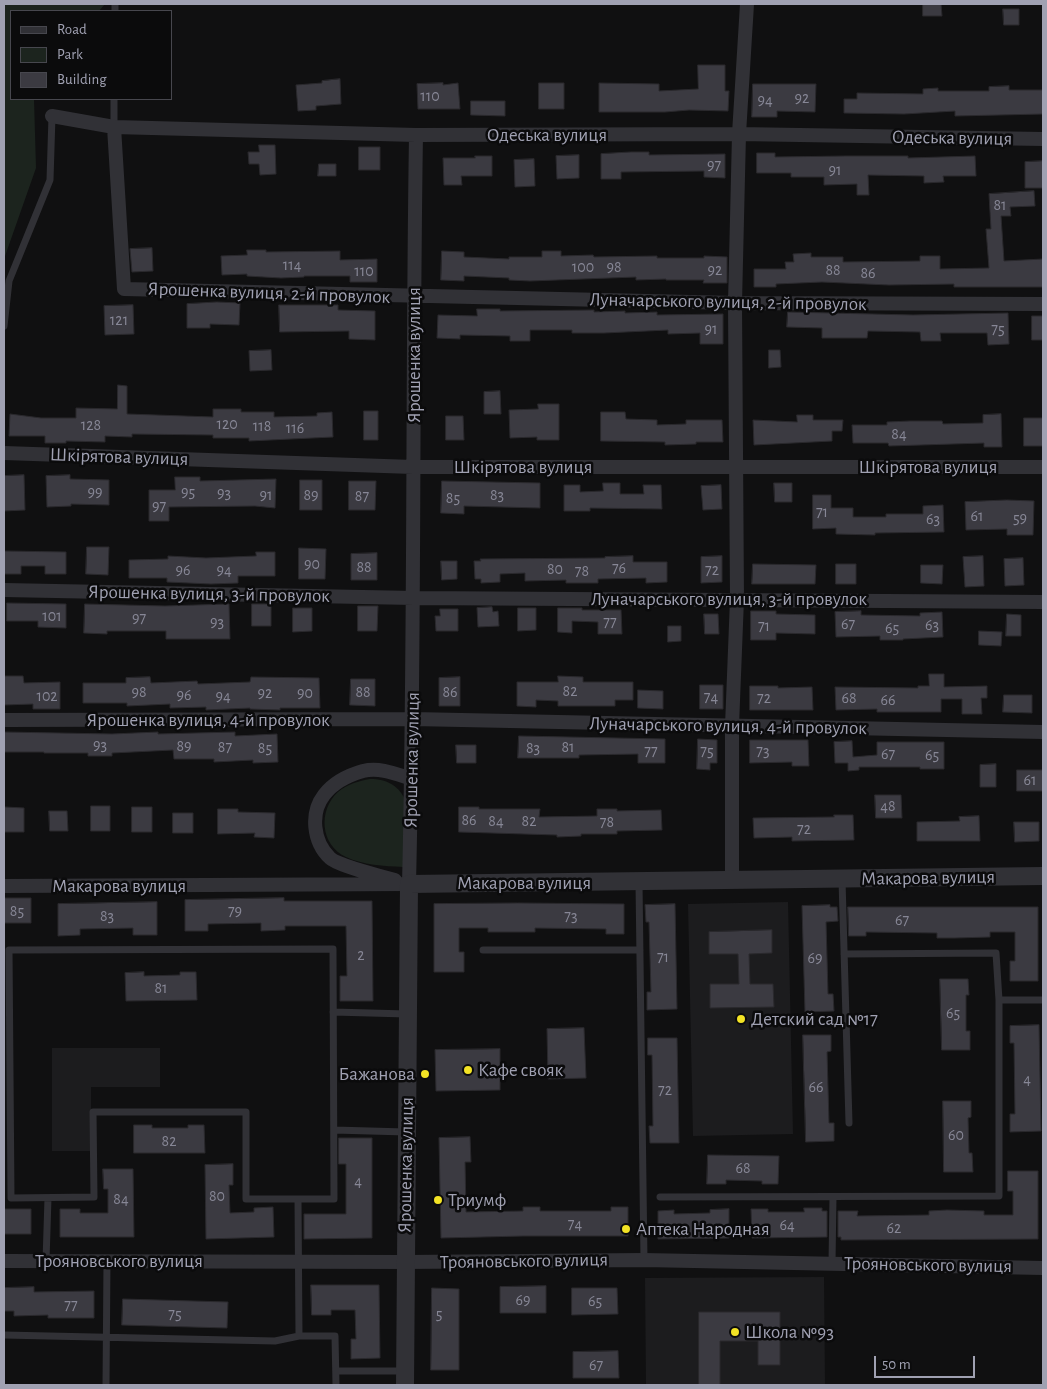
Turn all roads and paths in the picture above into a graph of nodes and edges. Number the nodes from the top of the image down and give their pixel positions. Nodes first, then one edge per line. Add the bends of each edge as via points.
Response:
1 (747, 4) edge
2 (114, 100) edge
3 (52, 116) joint
4 (114, 127) junction
5 (739, 134) junction
6 (416, 135) junction
7 (1043, 139) edge
8 (414, 297) junction
9 (735, 303) junction
10 (1043, 304) edge
11 (4, 326) edge
12 (4, 453) edge
13 (413, 466) junction
14 (1043, 467) edge
15 (736, 468) junction
16 (4, 590) edge
17 (414, 598) junction
18 (737, 599) junction
19 (1043, 602) edge
20 (413, 719) junction
21 (4, 720) edge
22 (732, 726) junction
23 (1043, 732) edge
24 (412, 779) junction
25 (1043, 876) edge
26 (842, 880) junction
27 (732, 881) junction
28 (639, 882) junction
29 (409, 884) junction
30 (4, 886) edge
31 (483, 950) dead end
32 (640, 950) junction
33 (844, 954) junction
34 (999, 1000) junction
35 (1043, 1000) edge
36 (333, 1012) junction
37 (408, 1014) junction
38 (849, 1123) dead end
39 (334, 1130) junction
40 (406, 1132) junction
41 (660, 1197) dead end
42 (833, 1197) junction
43 (48, 1198) junction
44 (298, 1199) junction
45 (644, 1260) junction
46 (4, 1261) edge
47 (46, 1261) junction
48 (108, 1261) junction
49 (299, 1262) junction
50 (405, 1262) junction
51 (832, 1264) junction
52 (1043, 1268) edge
53 (4, 1334) edge
54 (299, 1336) junction
55 (106, 1338) junction
56 (336, 1371) junction
57 (405, 1378) edge
58 (106, 1385) edge
59 (336, 1385) edge

1 - 5 street
2 - 4 lane
3 - 4 street, Одеська вулиця
3 - 11 lane via 50,180 9,281
4 - 6 street, Одеська вулиця
4 - 8 street, Ярошенка вулиця, 2-й провулок via 124,289
5 - 6 street, Одеська вулиця
5 - 7 street, Одеська вулиця
5 - 9 street
6 - 8 street, Ярошенка вулиця
8 - 9 street, Луначарського вулиця, 2-й провулок
8 - 13 street, Ярошенка вулиця
9 - 10 street, Луначарського вулиця, 2-й провулок
9 - 15 street
12 - 13 street, Шкірятова вулиця
13 - 15 street, Шкірятова вулиця
13 - 17 street, Ярошенка вулиця
14 - 15 street, Шкірятова вулиця
15 - 18 street
16 - 17 street, Ярошенка вулиця, 3-й провулок
17 - 18 street, Луначарського вулиця, 3-й провулок
17 - 20 street, Ярошенка вулиця
18 - 19 street, Луначарського вулиця, 3-й провулок
18 - 22 street
20 - 21 street, Ярошенка вулиця, 4-й провулок
20 - 22 street, Луначарського вулиця, 4-й провулок
20 - 24 street, Ярошенка вулиця
22 - 23 street, Луначарського вулиця, 4-й провулок
22 - 27 street
24 - 29 street, Ярошенка вулиця
24 - 29 street via 378,770 347,777 324,796 315,822 322,849 331,860
25 - 26 street, Макарова вулиця
26 - 27 street, Макарова вулиця
26 - 33 lane
27 - 28 street, Макарова вулиця
28 - 29 street, Макарова вулиця
28 - 32 lane
29 - 30 street, Макарова вулиця
29 - 37 street, Ярошенка вулиця
31 - 32 lane
32 - 45 lane
33 - 34 lane via 996,953
33 - 38 lane
34 - 35 lane
34 - 42 lane via 999,1196
36 - 37 lane
36 - 39 lane
36 - 43 lane via 333,949 9,950 11,1198
37 - 40 street, Ярошенка вулиця
39 - 40 lane
39 - 44 lane via 334,1199
40 - 50 street, Ярошенка вулиця
41 - 42 lane
42 - 51 lane
43 - 44 lane via 94,1198 93,1112 246,1112 246,1199
43 - 47 lane
44 - 49 lane
45 - 50 street, Трояновського вулиця
45 - 51 street, Трояновського вулиця
46 - 47 street, Трояновського вулиця
47 - 48 street, Трояновського вулиця
48 - 49 street, Трояновського вулиця
48 - 55 lane
49 - 50 street, Трояновського вулиця
49 - 54 lane
50 - 57 street, Ярошенка вулиця
51 - 52 street, Трояновського вулиця
53 - 55 lane
54 - 55 lane via 275,1341
54 - 56 lane via 335,1336
55 - 58 lane
56 - 57 lane
56 - 59 lane

